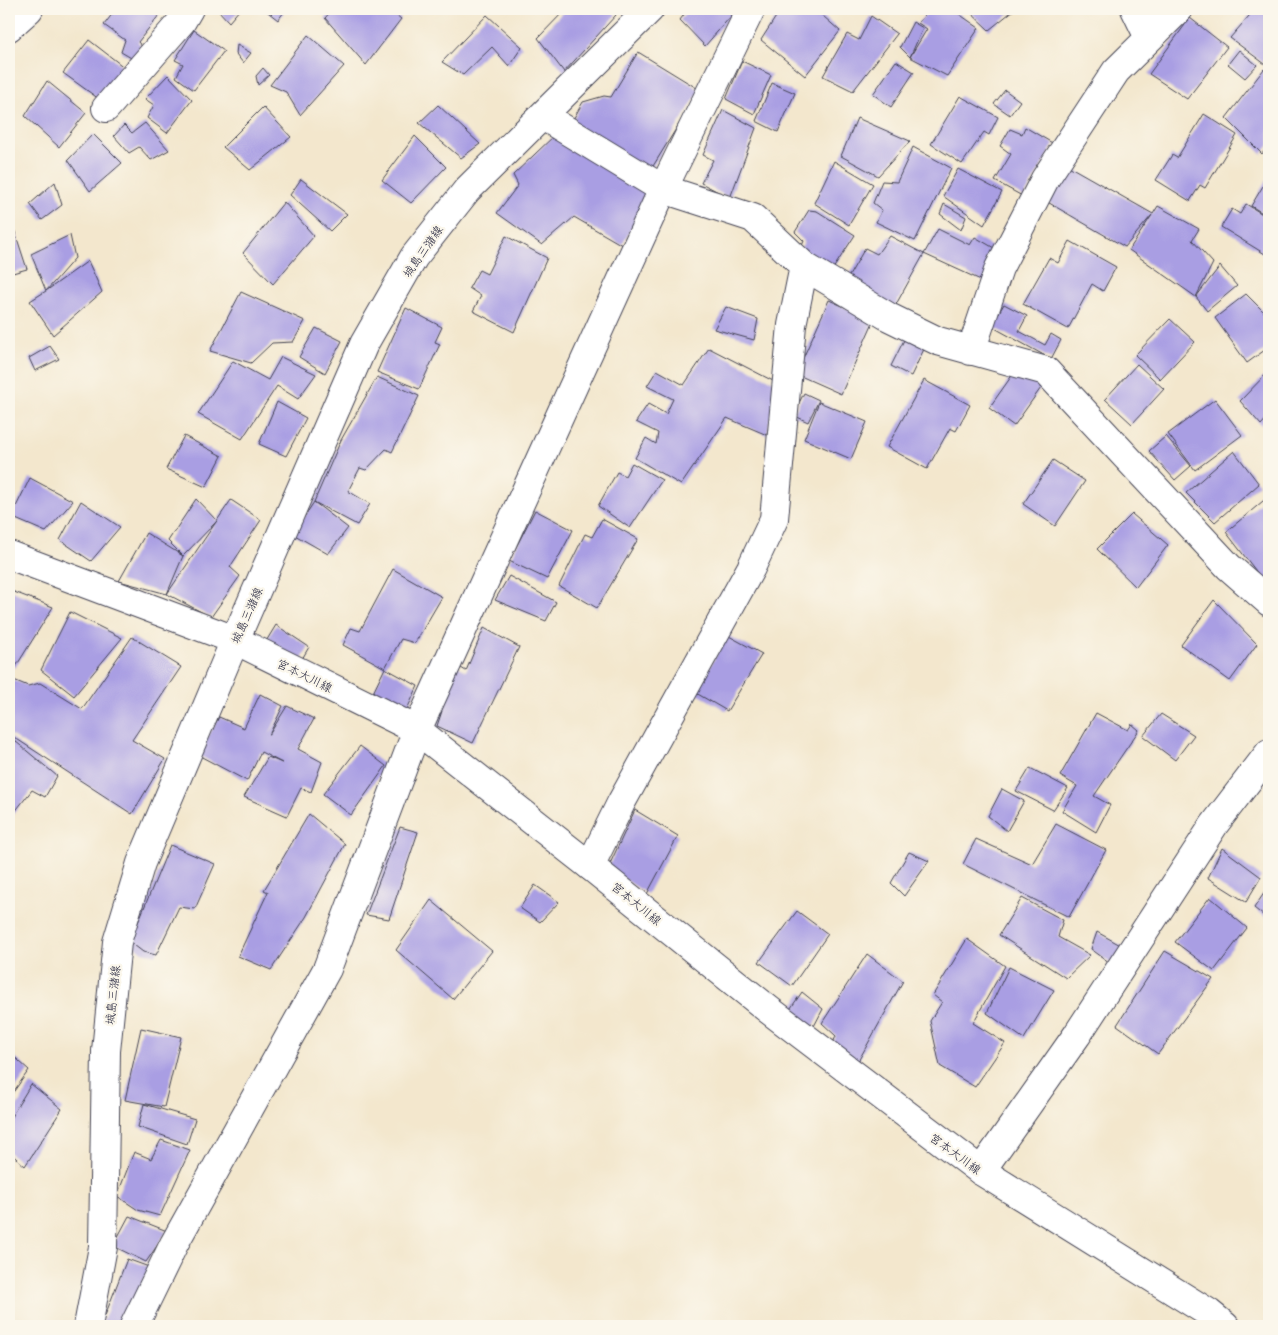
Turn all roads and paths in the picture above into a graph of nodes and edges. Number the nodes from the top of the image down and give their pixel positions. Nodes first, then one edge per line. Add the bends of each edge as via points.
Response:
1 (29, 9) edge
2 (189, 9) edge
3 (650, 9) edge
4 (750, 9) edge
5 (1135, 9) edge
6 (1179, 9) edge
7 (9, 27) edge
8 (1149, 38) junction
9 (106, 108) dead end
10 (543, 116) junction
11 (664, 189) junction
12 (804, 266) junction
13 (971, 351) junction
14 (9, 555) edge
15 (1269, 602) edge
16 (234, 640) junction
17 (417, 730) junction
18 (1269, 753) edge
19 (590, 866) junction
20 (981, 1171) junction
21 (88, 1326) edge
22 (134, 1326) edge
23 (1225, 1326) edge

1 - 7 main road
2 - 9 main road
3 - 10 main road, 城島三潴線
4 - 11 main road
5 - 8 main road
6 - 8 main road
8 - 13 main road via 1116,71 1045,179 999,268
10 - 11 main road
10 - 16 main road, 城島三潴線 via 467,190 414,257 364,344
11 - 12 main road via 753,218
11 - 17 main road
12 - 13 main road via 889,317 938,341
12 - 19 main road via 792,325 774,519 751,568 621,803
13 - 15 main road via 1046,371 1229,567
14 - 16 main road, 宮本大川線
16 - 17 main road, 宮本大川線
16 - 21 main road, 城島三潴線 via 141,862 117,942 106,1050 103,1248
17 - 19 main road, 宮本大川線
17 - 22 main road via 327,969 174,1244
18 - 20 main road via 1214,825 1077,1035
19 - 20 main road, 宮本大川線 via 769,1010
20 - 23 main road, 宮本大川線

